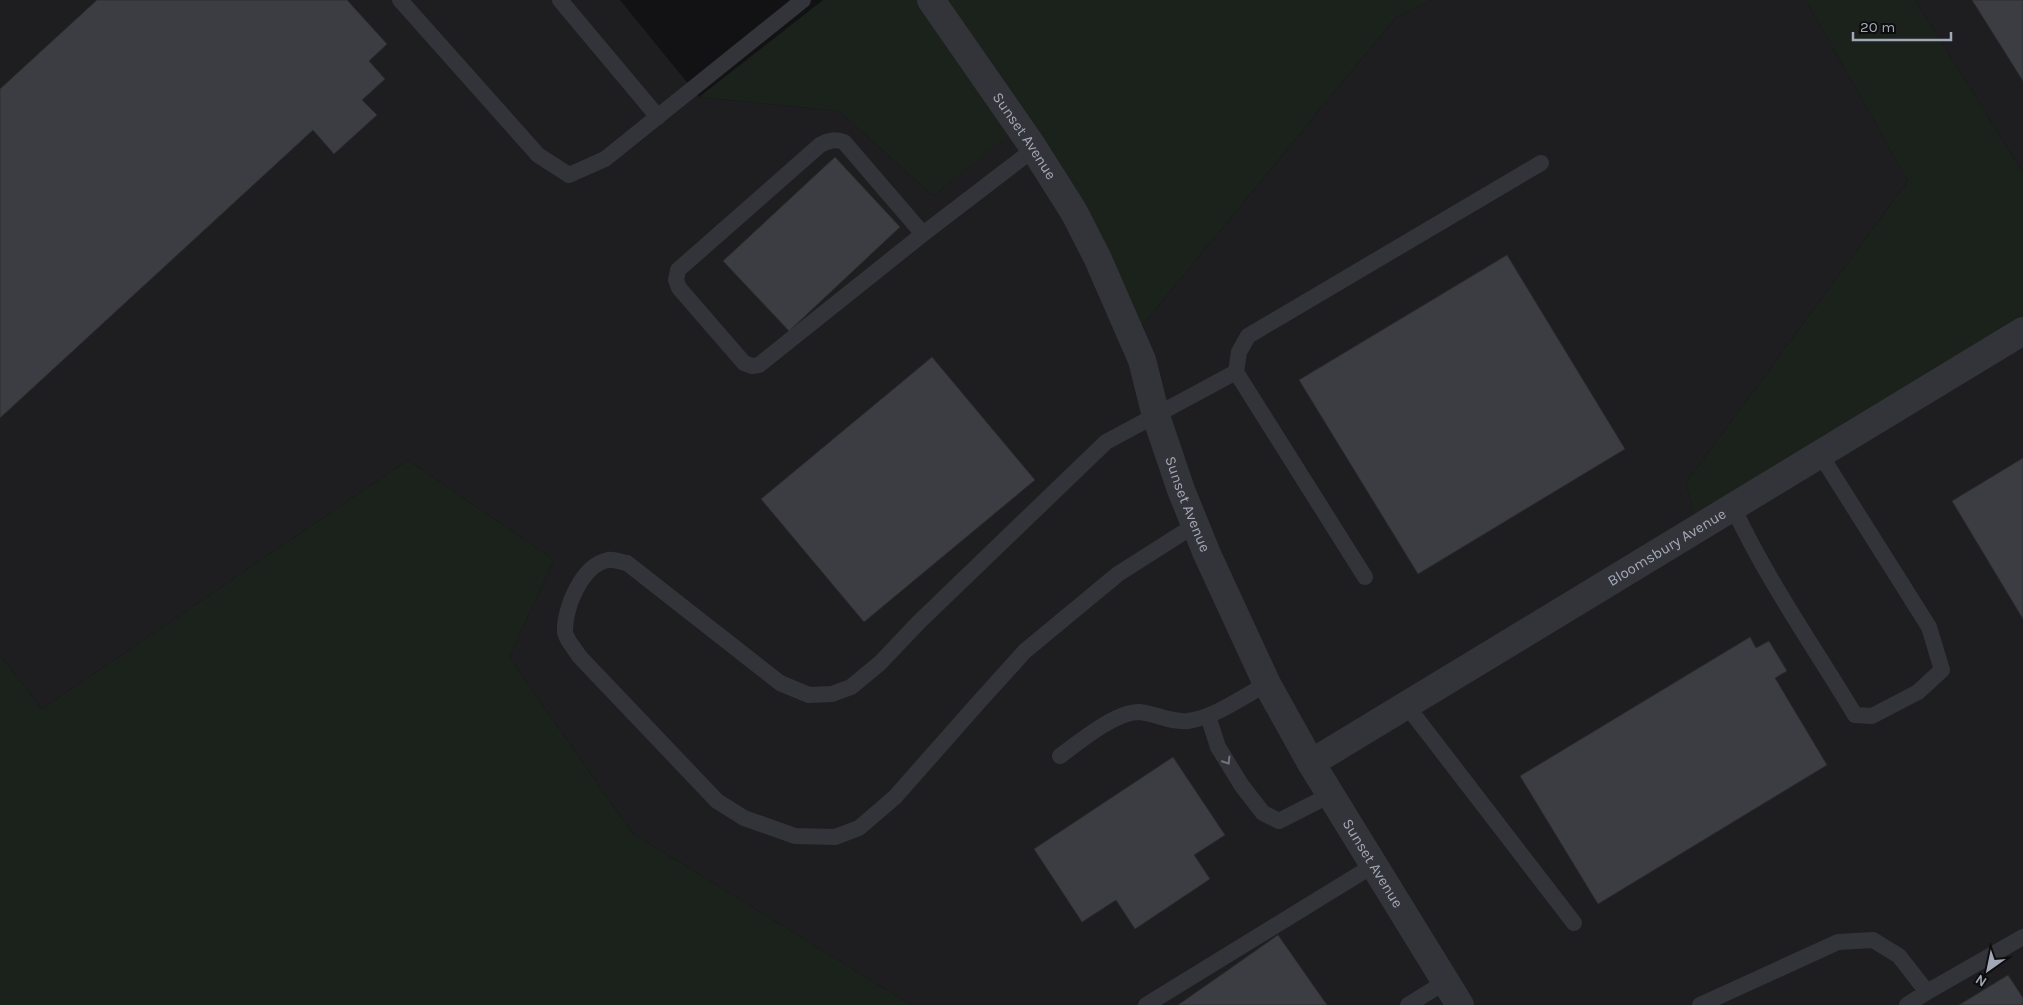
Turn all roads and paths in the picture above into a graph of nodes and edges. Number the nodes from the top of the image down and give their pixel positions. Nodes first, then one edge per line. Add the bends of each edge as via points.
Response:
1 (400, 0) edge
2 (560, 0) edge
3 (803, 0) edge
4 (930, 0) edge
5 (658, 117) junction
6 (1034, 150) junction
7 (1541, 163) dead end
8 (923, 234) junction
9 (2023, 331) edge
10 (1236, 372) junction
11 (1156, 416) junction
12 (1820, 454) junction
13 (1733, 507) junction
14 (1195, 525) junction
15 (1365, 577) dead end
16 (1267, 684) junction
17 (1406, 706) junction
18 (1208, 716) junction
19 (1060, 756) dead end
20 (1311, 763) junction
21 (1330, 794) junction
22 (1374, 865) junction
23 (1574, 923) dead end
24 (2023, 937) edge
25 (1445, 982) junction
26 (1927, 992) junction
27 (1146, 1005) edge
28 (1408, 1005) edge
29 (1460, 1005) edge
30 (1700, 1005) edge
31 (1907, 1005) edge

1 - 5 lane via 538,155 569,175 605,159
2 - 5 lane
3 - 5 lane
4 - 6 street, Sunset Avenue
6 - 8 lane
6 - 11 street, Sunset Avenue via 1074,212 1097,257 1142,360
7 - 10 lane via 1248,336 1238,352
8 - 8 lane via 760,365 744,363 679,288 676,280 678,270 820,144 829,140 844,142
9 - 12 street, Bloomsbury Avenue
10 - 11 lane
10 - 15 lane
11 - 14 street, Sunset Avenue
11 - 14 lane via 1106,442 880,663 850,687 832,694 809,695 780,683 627,563 619,561 599,563 583,578 569,604 565,634 578,656 717,801 744,818 795,836 835,837 859,828 895,797 1025,651 1118,574
12 - 13 street, Bloomsbury Avenue
12 - 13 lane via 1929,627 1942,670 1918,692 1872,716 1856,715
13 - 17 street, Bloomsbury Avenue
14 - 16 street, Sunset Avenue
16 - 18 lane
16 - 20 street, Sunset Avenue
17 - 20 street, Bloomsbury Avenue
17 - 23 lane
18 - 19 lane via 1186,721 1138,712 1109,721
18 -> 21 lane via 1218,747 1263,813 1278,821
20 - 21 street, Sunset Avenue
21 - 22 street, Sunset Avenue
22 - 25 street, Sunset Avenue
22 - 27 lane
24 - 26 lane
25 - 28 lane
25 - 29 street, Sunset Avenue
26 - 30 lane via 1899,956 1873,940 1838,942
26 - 31 lane

